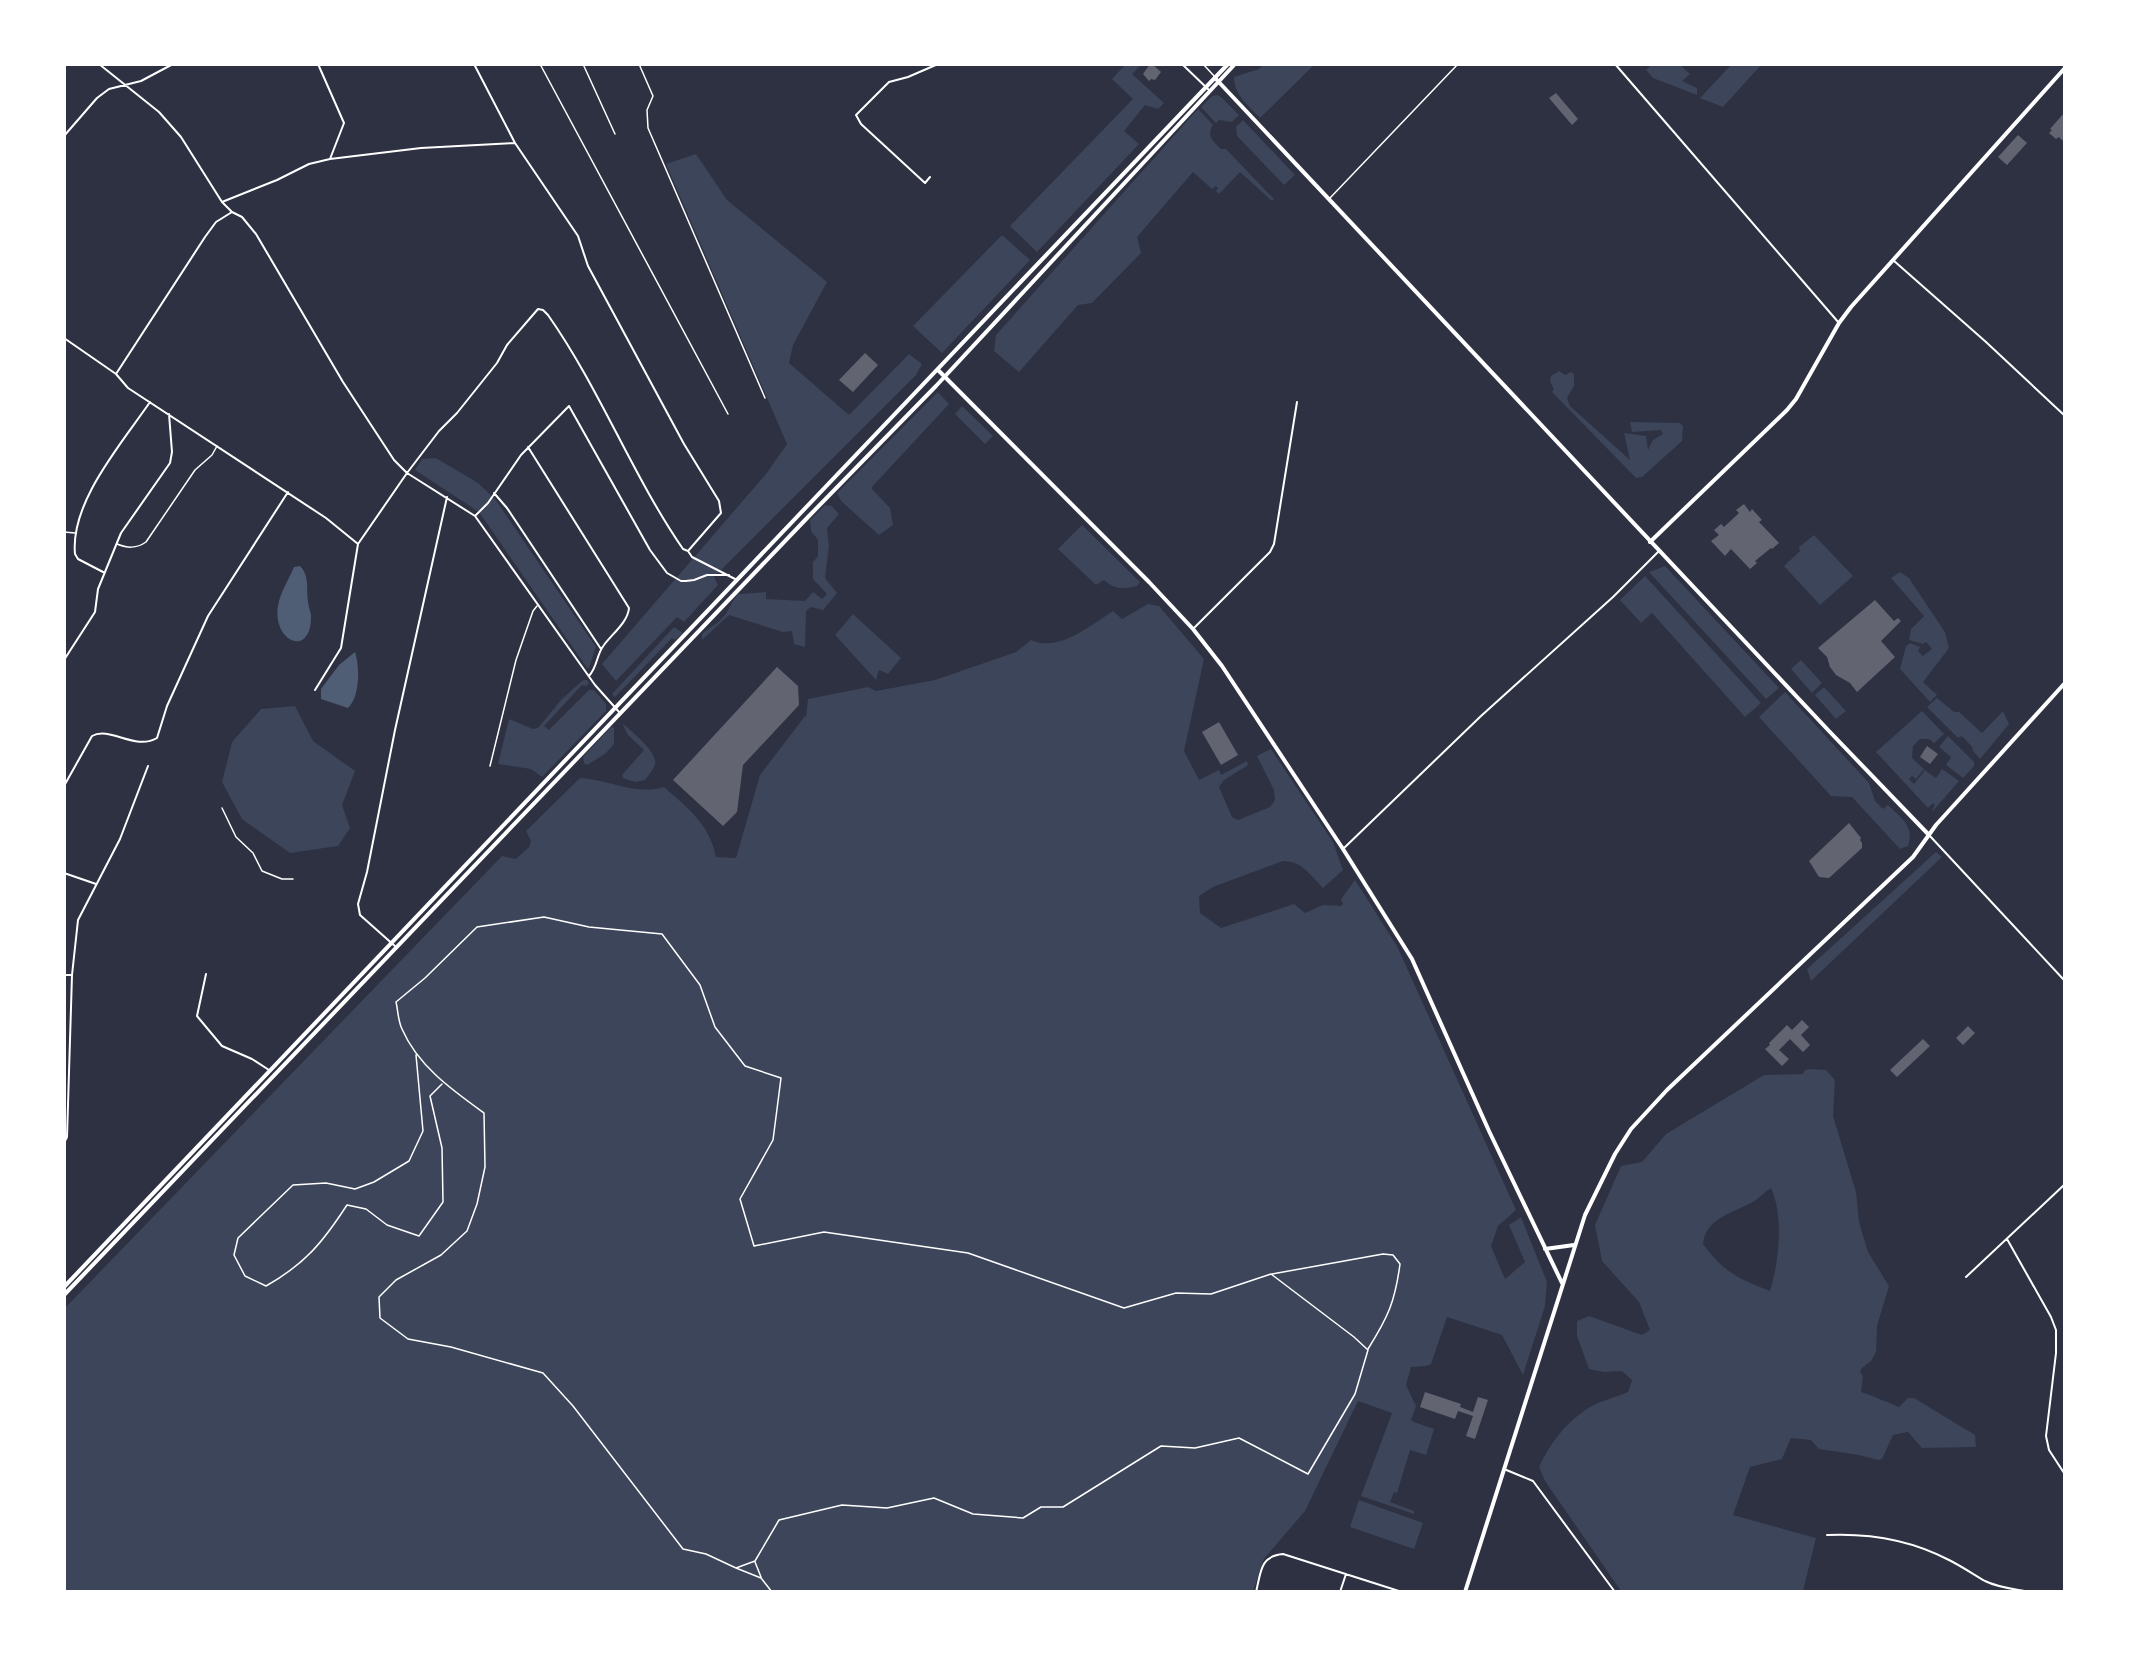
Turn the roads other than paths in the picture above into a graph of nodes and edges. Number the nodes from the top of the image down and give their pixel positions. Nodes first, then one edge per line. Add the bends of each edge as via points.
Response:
1 (99, 64) edge
2 (173, 64) edge
3 (318, 64) edge
4 (474, 64) edge
5 (540, 64) edge
6 (583, 64) edge
7 (639, 64) edge
8 (938, 64) edge
9 (1182, 64) edge
10 (1203, 64) edge
11 (1228, 64) edge
12 (1235, 64) edge
13 (1458, 64) edge
14 (1615, 64) edge
15 (2064, 69) edge
16 (1217, 80) junction
17 (126, 85) junction
18 (1208, 89) junction
19 (615, 134) dead end
20 (64, 136) edge
21 (515, 143) junction
22 (330, 159) junction
23 (930, 177) dead end
24 (1329, 199) junction
25 (222, 202) junction
26 (232, 212) junction
27 (1893, 260) junction
28 (1839, 323) junction
29 (64, 338) edge
30 (938, 370) junction
31 (116, 374) junction
32 (945, 376) junction
33 (765, 398) dead end
34 (150, 402) junction
35 (1297, 402) dead end
36 (169, 414) junction
37 (728, 414) dead end
38 (2064, 415) edge
39 (218, 446) junction
40 (528, 447) junction
41 (407, 473) junction
42 (288, 492) junction
43 (494, 493) junction
44 (447, 497) junction
45 (475, 516) junction
46 (64, 532) edge
47 (76, 533) junction
48 (1650, 542) junction
49 (116, 544) junction
50 (358, 544) junction
51 (688, 551) junction
52 (1659, 551) junction
53 (104, 572) junction
54 (730, 576) junction
55 (737, 580) junction
56 (538, 605) junction
57 (1193, 629) junction
58 (601, 648) junction
59 (64, 660) edge
60 (588, 676) junction
61 (2064, 684) edge
62 (315, 690) dead end
63 (616, 708) junction
64 (620, 713) junction
65 (148, 766) dead end
66 (490, 766) dead end
67 (64, 786) edge
68 (222, 808) dead end
69 (1929, 835) junction
70 (1343, 849) junction
71 (64, 873) edge
72 (292, 879) dead end
73 (96, 884) junction
74 (395, 945) junction
75 (206, 974) dead end
76 (64, 975) edge
77 (72, 975) junction
78 (2064, 980) edge
79 (271, 1071) junction
80 (64, 1143) edge
81 (2064, 1185) edge
82 (2007, 1239) junction
83 (1574, 1245) junction
84 (1545, 1249) junction
85 (1966, 1276) dead end
86 (1562, 1283) junction
87 (65, 1287) edge
88 (64, 1295) edge
89 (1504, 1469) junction
90 (2064, 1473) edge
91 (1827, 1535) dead end
92 (1346, 1574) junction
93 (1256, 1592) edge
94 (1340, 1592) edge
95 (1402, 1592) edge
96 (1465, 1592) edge
97 (1615, 1592) edge
98 (2030, 1592) edge

1 - 17 street
2 - 17 street
3 - 22 street via 344,123
4 - 21 street
5 - 37 lane
6 - 19 lane
7 - 33 lane via 654,96 647,110 648,128
8 - 23 street via 889,82 856,115 925,183
9 - 18 street
10 - 16 lane
11 - 16 main road
12 - 16 main road
13 - 24 lane
14 - 28 street
15 - 27 main road
16 - 18 main road
16 - 24 main road
17 - 20 street via 109,89 97,98
17 - 25 street via 159,112 181,137
18 - 30 main road
18 - 32 main road
21 - 22 street via 421,148
21 - 51 street via 578,236 588,266 719,501 720,515
22 - 25 street via 309,164
24 - 48 main road
25 - 26 street
26 - 31 street via 216,222 205,237
26 - 41 street via 242,217 256,234 343,382 394,460
27 - 28 main road
27 - 38 street
28 - 48 main road via 1787,410
29 - 31 street
30 - 32 main road
30 - 55 main road
31 - 34 street via 128,388
32 - 57 main road
32 - 64 main road
34 - 36 street
34 - 47 street via 90,490
35 - 57 street via 1274,544
36 - 39 street
36 - 49 street via 170,463
39 - 42 street
39 - 49 lane via 195,470 146,542 133,548
40 - 43 street
40 - 54 street via 569,406 663,569 686,581 707,575
40 - 58 street via 628,608 625,618
41 - 44 street
41 - 50 street
41 - 51 street via 540,309 548,315 573,355 665,520
42 - 50 street
42 - 67 street via 208,616 167,706 157,738 132,741 104,732 92,736
43 - 45 street
43 - 58 street
44 - 45 street
44 - 74 street via 358,904 360,915
45 - 56 street
46 - 47 lane
47 - 53 street via 78,559
48 - 52 main road
49 - 53 street
50 - 62 street via 341,648
51 - 54 street via 692,557
52 - 69 main road
52 - 70 street
53 - 59 street via 95,612
54 - 55 street
55 - 63 main road
56 - 60 street
56 - 66 lane via 516,660
57 - 70 main road via 1222,666
58 - 60 street via 596,667
60 - 63 street
61 - 69 main road
63 - 64 street
63 - 74 main road
64 - 74 main road
65 - 73 street via 120,839
68 - 72 lane via 236,837 253,853 262,871
69 - 78 street
69 - 83 main road via 1891,878 1715,1043 1631,1129 1614,1154
70 - 84 main road via 1412,959
71 - 73 street
73 - 77 street via 78,920
74 - 79 main road
74 - 88 main road
75 - 79 street via 197,1016 222,1046
76 - 77 street
77 - 80 street
79 - 87 main road
81 - 82 street
82 - 85 street
82 - 90 street via 2056,1330 2046,1436 2049,1450
83 - 84 main road
83 - 86 main road
84 - 86 main road
86 - 89 main road
89 - 96 main road
89 - 97 street via 1533,1481
91 - 98 street via 1865,1535 1906,1544 1948,1559 1987,1582
92 - 93 street via 1283,1554 1272,1555 1264,1562
92 - 94 street
92 - 95 street

